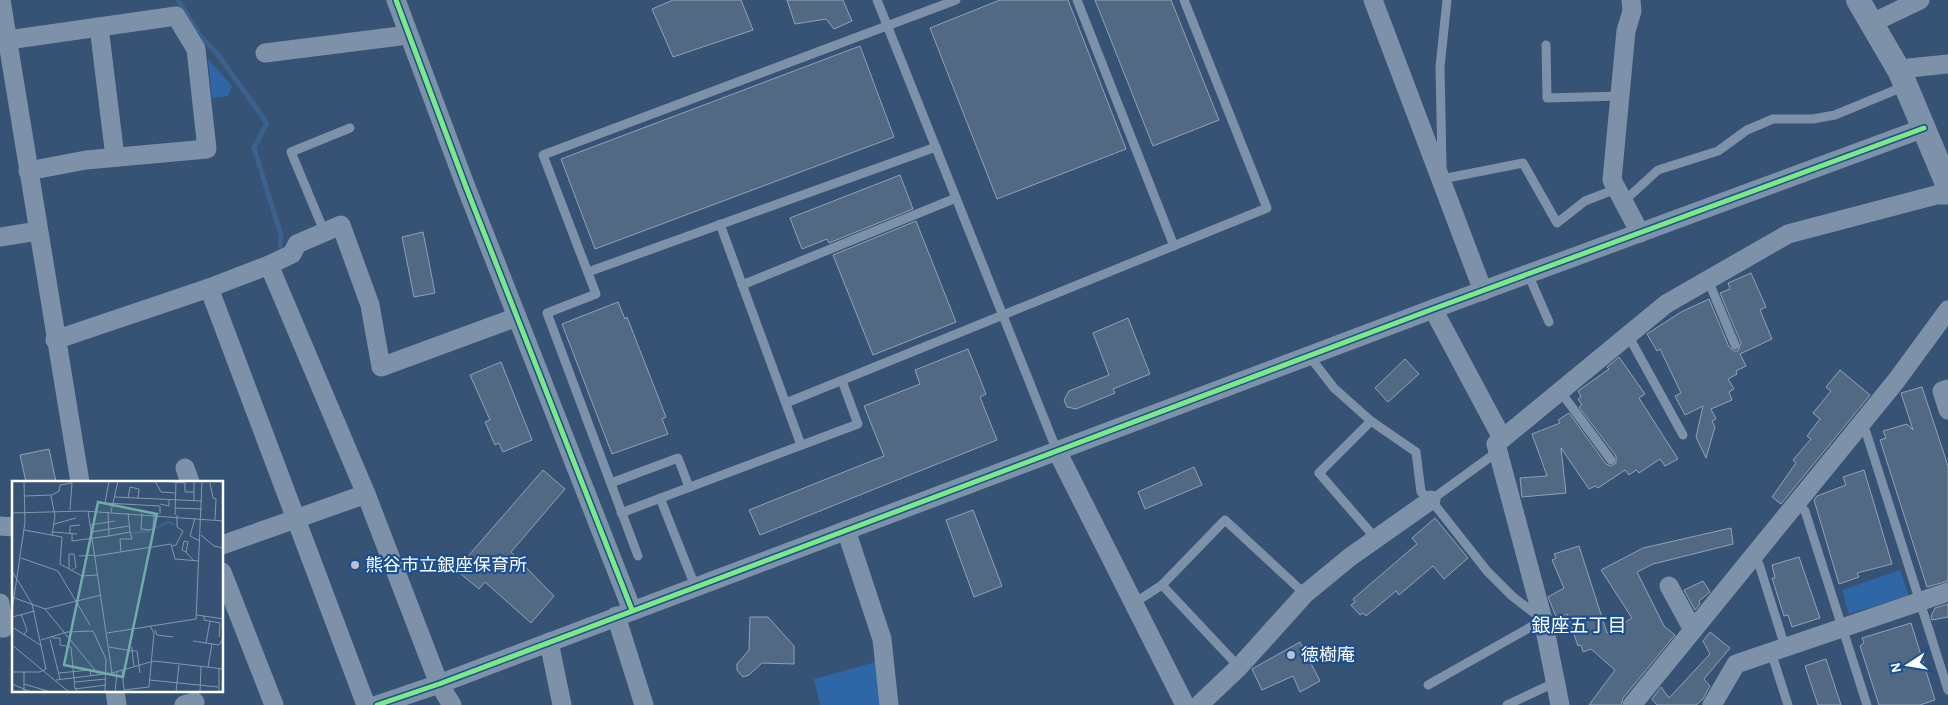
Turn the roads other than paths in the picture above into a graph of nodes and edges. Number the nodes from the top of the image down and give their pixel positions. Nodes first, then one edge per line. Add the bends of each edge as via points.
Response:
1 (1, 0) edge
2 (396, 0) edge
3 (877, 0) edge
4 (956, 0) edge
5 (1078, 0) edge
6 (1184, 0) edge
7 (1373, 0) edge
8 (1447, 0) edge
9 (1631, 0) edge
10 (1858, 0) edge
11 (1920, 0) edge
12 (1872, 23) junction
13 (887, 26) junction
14 (99, 27) junction
15 (408, 35) junction
16 (8, 40) junction
17 (1546, 45) dead end
18 (265, 53) dead end
19 (1948, 64) edge
20 (1903, 79) junction
21 (1620, 96) junction
22 (350, 128) dead end
23 (1924, 128) junction
24 (936, 147) junction
25 (114, 157) junction
26 (28, 171) junction
27 (1442, 180) junction
28 (1948, 186) edge
29 (1620, 195) junction
30 (1948, 195) edge
31 (956, 198) junction
32 (720, 224) junction
33 (38, 231) junction
34 (324, 232) junction
35 (1640, 233) junction
36 (0, 237) edge
37 (1174, 246) junction
38 (269, 265) junction
39 (588, 272) junction
40 (1528, 274) junction
41 (1708, 280) junction
42 (742, 285) junction
43 (209, 288) junction
44 (1483, 291) junction
45 (1433, 308) junction
46 (1948, 310) edge
47 (1003, 315) junction
48 (517, 317) junction
49 (1550, 322) dead end
50 (1629, 336) junction
51 (55, 340) junction
52 (1735, 344) dead end
53 (1310, 357) junction
54 (842, 381) junction
55 (1948, 389) edge
56 (1559, 391) junction
57 (786, 403) junction
58 (1948, 410) edge
59 (1371, 421) junction
60 (1859, 426) junction
61 (1683, 435) dead end
62 (802, 445) junction
63 (1500, 445) junction
64 (1057, 451) junction
65 (1611, 460) dead end
66 (80, 481) edge
67 (611, 483) junction
68 (689, 487) junction
69 (366, 494) junction
70 (660, 498) junction
71 (1431, 500) junction
72 (1797, 503) junction
73 (621, 513) junction
74 (295, 520) junction
75 (846, 530) junction
76 (1377, 540) junction
77 (224, 544) edge
78 (638, 556) dead end
79 (1752, 558) junction
80 (224, 577) edge
81 (1162, 585) junction
82 (695, 586) junction
83 (1669, 586) dead end
84 (1948, 592) edge
85 (1305, 594) junction
86 (1920, 601) junction
87 (0, 603) edge
88 (1134, 603) junction
89 (624, 613) junction
90 (1543, 620) junction
91 (0, 628) edge
92 (1842, 628) junction
93 (1693, 630) junction
94 (549, 642) junction
95 (1778, 650) junction
96 (1240, 667) junction
97 (1554, 683) junction
98 (439, 684) junction
99 (1428, 685) dead end
100 (1948, 690) edge
101 (115, 692) edge
102 (118, 705) edge
103 (274, 705) edge
104 (366, 705) edge
105 (377, 705) edge
106 (452, 705) edge
107 (562, 705) edge
108 (644, 705) edge
109 (889, 705) edge
110 (1185, 705) edge
111 (1199, 705) edge
112 (1507, 705) edge
113 (1560, 705) edge
114 (1632, 705) edge
115 (1712, 705) edge
116 (1788, 705) edge
117 (1867, 705) edge

1 - 16 street
2 - 15 street
3 - 13 lane
4 - 13 lane
5 - 37 lane
6 - 37 lane via 1267,208
7 - 27 street
8 - 27 lane via 1440,67
9 - 21 street
10 - 12 street
11 - 12 street
12 - 20 street
13 - 24 lane
13 - 39 lane via 543,155
14 - 16 street
14 - 25 street
14 - 25 street via 176,16 196,49 207,149
15 - 18 street
15 - 48 street
16 - 26 street
17 - 21 lane via 1547,98
19 - 20 street via 1909,68
20 - 23 street
20 - 29 lane via 1835,114 1813,119 1773,119 1747,130 1718,151 1658,170
21 - 29 street via 1612,180
22 - 34 lane via 291,152
23 - 28 street
23 - 35 street
24 - 31 lane
24 - 32 lane
25 - 26 street
26 - 33 street
27 - 29 lane via 1523,164 1557,223 1585,200
27 - 44 street
29 - 35 street
30 - 41 street via 1936,195 1788,234
31 - 42 lane
31 - 47 lane
32 - 39 lane
32 - 42 lane
33 - 36 street
33 - 51 street
34 - 38 street via 297,244 292,254
34 - 48 street via 341,225 370,305 381,368
35 - 40 street
37 - 47 lane
38 - 43 street
38 - 69 street
39 - 67 lane via 596,294 547,313
40 - 44 street
40 - 49 lane
41 - 50 street via 1666,304
41 - 52 lane
42 - 57 lane
43 - 51 street
43 - 74 street
44 - 45 street
45 - 53 street
45 - 63 street
46 - 60 street
47 - 54 lane
47 - 64 lane
48 - 89 street
50 - 56 street
50 - 61 lane
51 - 66 street
53 - 59 lane via 1334,388
53 - 64 street
54 - 57 lane
54 - 62 lane via 858,424
55 - 58 street via 1942,391
56 - 63 street
56 - 65 lane
57 - 62 lane
59 - 71 lane via 1416,452 1421,492
59 - 76 lane via 1319,473
60 - 72 street
60 - 86 lane via 1866,432
62 - 68 lane
63 - 71 lane
63 - 90 street
64 - 75 street
64 - 88 street
67 - 68 lane via 678,458
67 - 73 lane
68 - 70 lane
69 - 74 street
69 - 98 street
70 - 73 lane
70 - 82 lane
71 - 76 street
71 - 90 lane via 1487,571
72 - 79 street
72 - 92 lane via 1804,510
73 - 78 lane
74 - 77 street
74 - 104 street
75 - 82 street
75 - 109 street via 882,638
76 - 85 street via 1350,557
79 - 93 street
79 - 95 lane via 1758,564
80 - 103 street
81 - 85 lane via 1225,520
81 - 88 lane
81 - 96 lane
82 - 89 street
83 - 93 street
84 - 86 street
85 - 96 street
86 - 92 street
86 - 100 lane
87 - 91 street via 4,628
88 - 110 street
89 - 94 street
89 - 108 street
90 - 97 street
90 - 99 lane
92 - 95 street
92 - 117 lane
93 - 114 street
94 - 98 street
94 - 107 street
95 - 115 street via 1736,664
95 - 116 lane
96 - 111 street
97 - 112 lane
97 - 113 street
98 - 105 street
98 - 106 street
101 - 102 street

